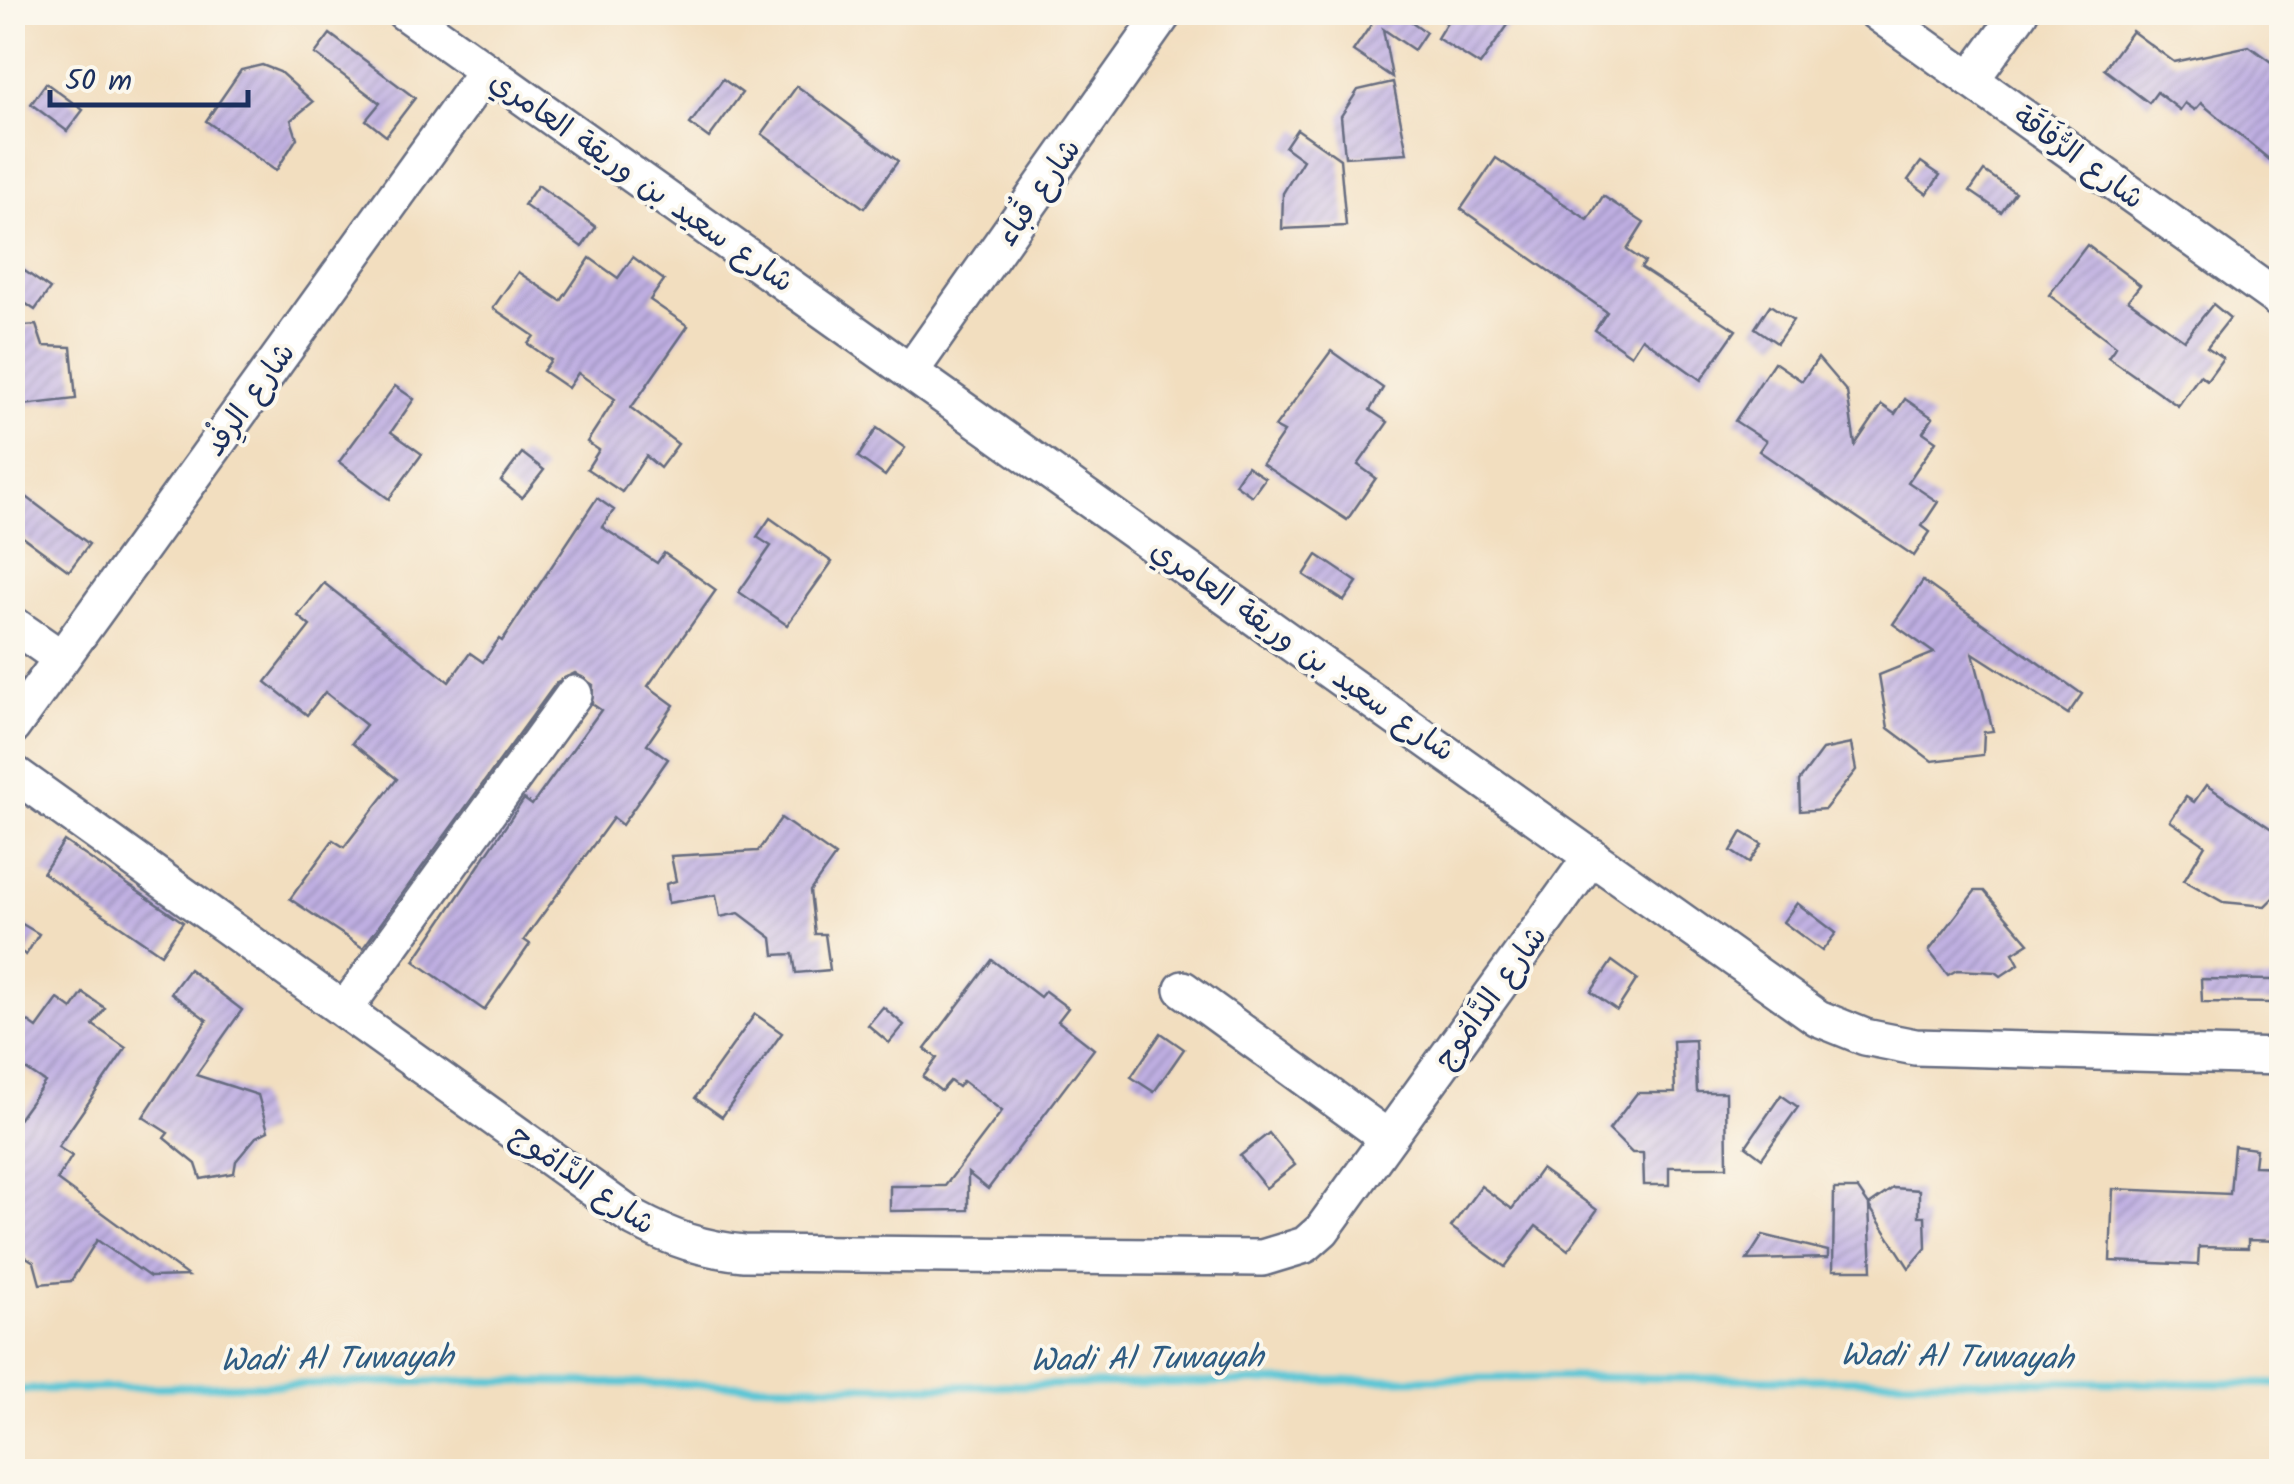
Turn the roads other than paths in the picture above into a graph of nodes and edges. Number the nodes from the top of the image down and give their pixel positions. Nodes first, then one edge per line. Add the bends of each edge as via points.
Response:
1 (404, 12) edge
2 (1164, 12) edge
3 (1876, 12) edge
4 (2020, 12) edge
5 (486, 71) junction
6 (1971, 80) junction
7 (2282, 302) edge
8 (911, 370) junction
9 (12, 624) edge
10 (60, 658) junction
11 (574, 694) dead end
12 (12, 727) edge
13 (12, 772) edge
14 (1592, 856) junction
15 (1183, 990) dead end
16 (345, 1009) junction
17 (2282, 1057) edge
18 (1388, 1138) junction

1 - 5 street, شارع سعيد بن وريقة العامري
2 - 8 street, شارع قُباء
3 - 6 street, شارع الرُّفَاقَة
4 - 6 street
5 - 8 street, شارع سعيد بن وريقة العامري
5 - 10 street, شارع الرِفْد
6 - 7 street, شارع الرُّفَاقَة
8 - 14 street, شارع سعيد بن وريقة العامري
9 - 10 street
10 - 12 street, شارع الرِفْد
11 - 16 street
13 - 16 street, شارع الدَّامُوج
14 - 17 street, شارع سعيد بن وريقة العامري via 1775,991 1865,1037 1915,1047
14 - 18 street, شارع الدَّامُوج
15 - 18 street
16 - 18 street, شارع الدَّامُوج via 636,1219 706,1249 1284,1254 1322,1230

